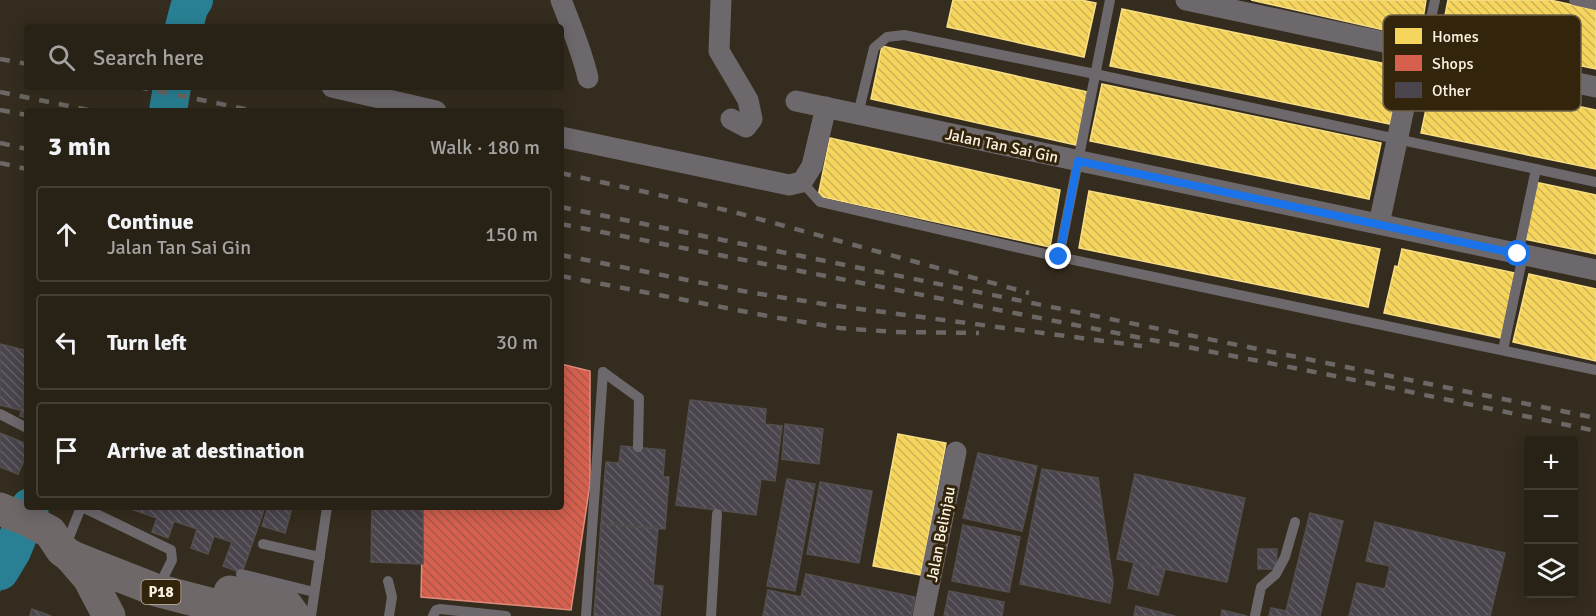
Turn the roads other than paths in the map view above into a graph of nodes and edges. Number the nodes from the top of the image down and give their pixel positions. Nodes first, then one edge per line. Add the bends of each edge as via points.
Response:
1 (721, 0) edge
2 (1110, 0) edge
3 (1186, 0) edge
4 (1435, 0) edge
5 (1574, 0) edge
6 (1596, 4) edge
7 (563, 6) edge
8 (1431, 15) edge
9 (1383, 41) edge
10 (1095, 74) junction
11 (588, 78) dead end
12 (1581, 84) edge
13 (1596, 87) edge
14 (345, 90) edge
15 (796, 101) dead end
16 (423, 108) edge
17 (826, 108) junction
18 (1405, 111) edge
19 (858, 114) junction
20 (731, 119) dead end
21 (564, 138) edge
22 (1397, 140) junction
23 (1078, 161) junction
24 (1536, 169) junction
25 (802, 182) junction
26 (1596, 182) edge
27 (1378, 224) junction
28 (1520, 254) junction
29 (1059, 257) junction
30 (1596, 270) edge
31 (1503, 350) junction
32 (1596, 370) edge
33 (0, 414) edge
34 (24, 426) edge
35 (638, 447) dead end
36 (956, 452) dead end
37 (4, 510) edge
38 (327, 510) edge
39 (717, 514) dead end
40 (1295, 522) dead end
41 (66, 528) edge
42 (263, 544) dead end
43 (320, 557) junction
44 (241, 574) dead end
45 (388, 581) dead end
46 (304, 604) edge
47 (109, 616) edge
48 (256, 616) edge
49 (311, 616) edge
50 (389, 616) edge
51 (433, 616) edge
52 (506, 616) edge
53 (586, 616) edge
54 (711, 616) edge
55 (923, 616) edge
56 (1255, 616) edge

1 - 20 street via 718,51 748,100 752,119 746,127
2 - 10 lane
3 - 9 street
4 - 8 lane
5 - 6 lane
7 - 11 street via 584,56
10 - 19 lane via 904,35 887,38 874,48
10 - 22 lane
10 - 23 lane
12 - 13 street
14 - 16 street
15 - 17 street, Jalan Tan Sai Gin
17 - 19 street, Jalan Tan Sai Gin
17 - 25 street via 812,166
18 - 22 street
19 - 23 street, Jalan Tan Sai Gin
21 - 25 street via 789,185
22 - 24 lane
22 - 27 street
23 - 27 street, Jalan Tan Sai Gin
23 - 29 lane
24 - 26 lane
24 - 28 lane
25 - 29 lane via 820,202
27 - 28 street, Jalan Tan Sai Gin
28 - 30 street, Jalan Tan Sai Gin
28 - 31 lane
29 - 31 lane
31 - 32 lane
33 - 34 lane
35 - 53 lane via 639,398 603,372
36 - 55 street, Jalan Belinjau
37 - 41 main road, P18
38 - 43 lane
39 - 54 lane
40 - 56 lane via 1285,557 1276,574 1261,587
41 - 46 main road, P18 via 165,574 286,605
41 - 47 main road
41 - 48 main road, P18 via 156,590
42 - 43 lane
43 - 46 lane
44 - 46 lane
45 - 50 lane via 392,597
46 - 49 lane
51 - 52 lane via 440,609

